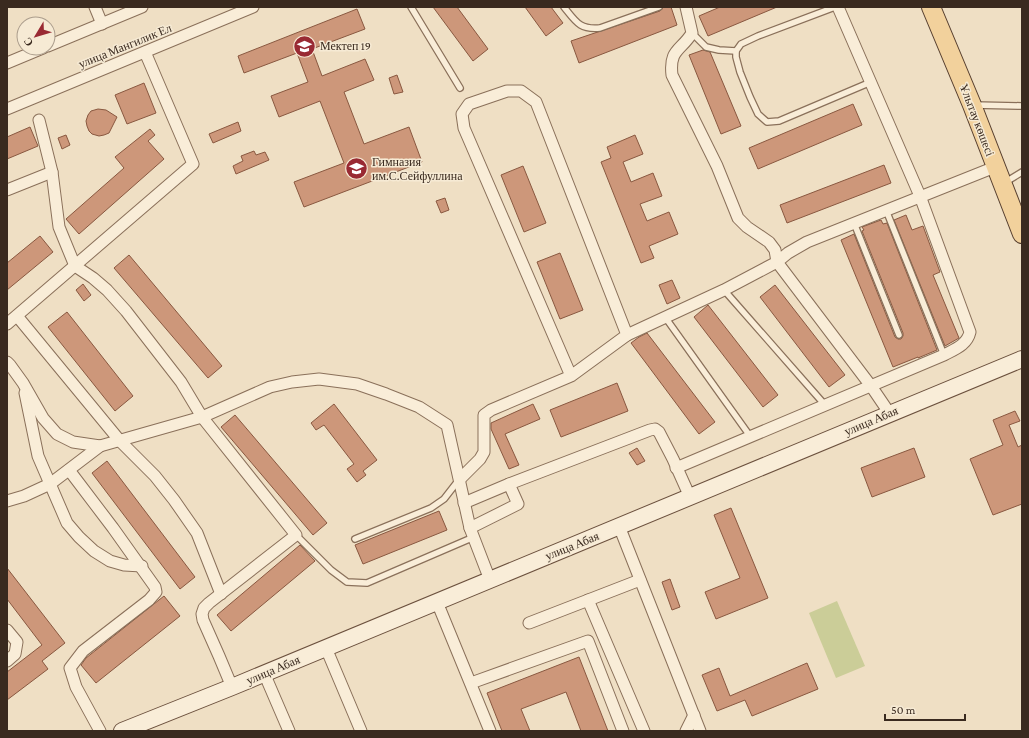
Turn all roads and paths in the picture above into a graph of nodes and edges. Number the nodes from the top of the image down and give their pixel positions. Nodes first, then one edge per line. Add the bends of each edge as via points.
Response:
1 (95, 7) edge
2 (142, 7) edge
3 (253, 7) edge
4 (411, 7) edge
5 (564, 7) edge
6 (659, 7) edge
7 (686, 7) edge
8 (836, 7) edge
9 (931, 7) edge
10 (102, 24) junction
11 (692, 33) junction
12 (56, 43) edge
13 (736, 51) junction
14 (145, 52) junction
15 (24, 56) edge
16 (7, 63) edge
17 (871, 82) junction
18 (460, 88) dead end
19 (972, 105) junction
20 (1022, 106) edge
21 (7, 109) edge
22 (39, 120) dead end
23 (995, 167) junction
24 (52, 172) junction
25 (1022, 172) edge
26 (1002, 184) junction
27 (7, 190) edge
28 (920, 196) junction
29 (886, 210) junction
30 (854, 223) junction
31 (1022, 234) edge
32 (777, 262) junction
33 (74, 266) junction
34 (724, 290) junction
35 (17, 316) junction
36 (665, 317) junction
37 (7, 324) edge
38 (627, 335) junction
39 (899, 335) dead end
40 (944, 355) junction
41 (1022, 359) edge
42 (7, 362) edge
43 (570, 376) junction
44 (23, 383) junction
45 (871, 386) junction
46 (825, 405) junction
47 (890, 414) junction
48 (202, 417) junction
49 (750, 436) junction
50 (120, 441) junction
51 (100, 446) junction
52 (676, 468) junction
53 (69, 470) junction
54 (460, 479) junction
55 (50, 484) junction
56 (509, 484) junction
57 (690, 497) junction
58 (7, 501) edge
59 (464, 503) junction
60 (619, 526) junction
61 (472, 532) junction
62 (296, 535) junction
63 (356, 539) dead end
64 (142, 566) junction
65 (490, 580) junction
66 (640, 580) junction
67 (221, 594) junction
68 (588, 600) junction
69 (437, 602) junction
70 (529, 623) dead end
71 (7, 630) edge
72 (326, 648) junction
73 (7, 661) edge
74 (264, 673) junction
75 (471, 683) junction
76 (232, 686) junction
77 (694, 715) junction
78 (100, 731) edge
79 (122, 731) edge
80 (289, 731) edge
81 (362, 731) edge
82 (490, 731) edge
83 (623, 731) edge
84 (644, 731) edge
85 (686, 731) edge
86 (700, 731) edge

1 - 10 street
2 - 10 street
3 - 14 street, улица Мангилик Ел
4 - 18 lane
5 - 6 lane via 581,26 590,29 600,28
7 - 11 street
8 - 13 lane via 758,36 741,44
8 - 17 street
9 - 19 main road, Ұлытау көшесі
10 - 12 street
11 - 13 lane via 706,47
11 - 32 street via 673,55 672,75 717,166 738,218 769,242 775,250
13 - 17 lane via 740,72 750,97 758,114 767,122 779,121
14 - 21 street, улица Мангилик Ел
14 - 33 street via 193,164
15 - 16 street
17 - 28 street
19 - 20 lane
19 - 23 main road, Ұлытау көшесі
22 - 24 street
23 - 26 main road, Ұлытау көшесі
23 - 28 street
24 - 27 street
24 - 33 street via 59,226
25 - 26 lane
26 - 31 main road, Ұлытау көшесі
28 - 29 street
28 - 40 street via 970,332 965,343
29 - 30 street
29 - 40 lane
30 - 32 street via 807,242
30 - 39 lane
32 - 34 street
32 - 45 street
33 - 35 street
33 - 48 street via 107,290 126,311 181,382
34 - 36 street
34 - 46 lane
35 - 37 street
35 - 50 street
36 - 38 street
36 - 49 lane
38 - 43 street
38 - 43 street via 536,102 521,91 507,91 469,104 462,114 464,128
40 - 45 street
41 - 47 street, улица Абая
42 - 44 street
43 - 54 street via 484,415 484,452
44 - 51 street via 43,418 57,434 73,442
44 - 55 street via 38,456
45 - 46 street
45 - 47 street
46 - 49 street
47 - 57 street, улица Абая
48 - 50 street
48 - 54 street via 270,387 292,382 319,379 357,384 419,407 447,425
48 - 62 street
49 - 52 street
50 - 51 street
50 - 67 street via 155,476 197,532
51 - 53 street
52 - 56 street via 659,432 655,429
52 - 57 street
53 - 55 street
53 - 64 street
54 - 59 street
54 - 63 lane via 444,499 431,508
55 - 58 street
55 - 64 street via 68,523 94,551 110,561
56 - 59 street
56 - 61 street via 518,504
57 - 60 street, улица Абая
59 - 61 street
60 - 65 street, улица Абая
60 - 66 street
61 - 62 lane via 367,583 347,582 331,570
61 - 65 street
62 - 67 street
64 - 78 street via 156,592 83,651 70,668 76,687
65 - 69 street, улица Абая
66 - 68 street
66 - 77 street
67 - 76 street via 204,608 202,620
68 - 70 street
68 - 84 street
69 - 72 street, улица Абая
69 - 75 street
71 - 73 street via 17,642 15,654
72 - 74 street, улица Абая
72 - 81 street
74 - 76 street, улица Абая
74 - 80 street
75 - 82 street
75 - 83 street via 588,641
76 - 79 street, улица Абая
77 - 85 street
77 - 86 street

